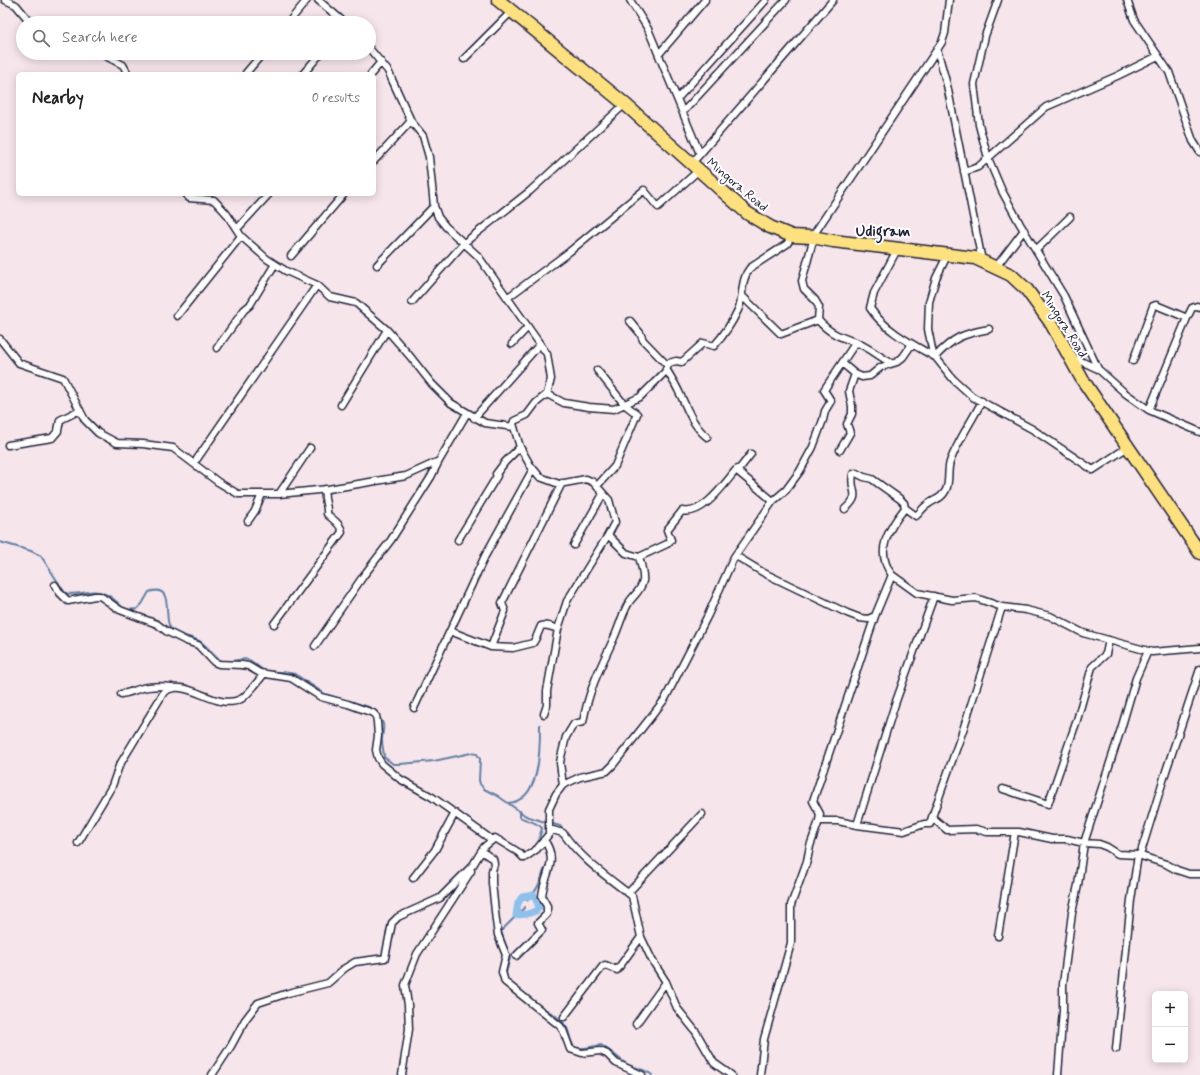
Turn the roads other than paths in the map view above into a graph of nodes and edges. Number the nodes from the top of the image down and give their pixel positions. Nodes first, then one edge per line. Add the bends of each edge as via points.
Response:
1 (5, 0) edge
2 (307, 0) edge
3 (318, 0) edge
4 (498, 0) edge
5 (630, 0) edge
6 (705, 0) edge
7 (766, 0) edge
8 (786, 0) edge
9 (833, 0) edge
10 (949, 0) edge
11 (998, 0) edge
12 (1127, 0) edge
13 (512, 11) junction
14 (25, 16) edge
15 (294, 16) edge
16 (337, 16) edge
17 (937, 49) junction
18 (659, 54) junction
19 (376, 56) edge
20 (1158, 56) junction
21 (113, 60) edge
22 (257, 60) edge
23 (315, 60) edge
24 (464, 60) dead end
25 (381, 62) junction
26 (127, 72) edge
27 (247, 72) edge
28 (305, 72) edge
29 (373, 72) edge
30 (678, 98) junction
31 (625, 104) junction
32 (683, 112) junction
33 (411, 121) junction
34 (1200, 152) edge
35 (988, 158) junction
36 (376, 159) edge
37 (697, 162) junction
38 (964, 172) junction
39 (188, 196) edge
40 (267, 196) edge
41 (342, 196) edge
42 (434, 206) junction
43 (1070, 217) dead end
44 (237, 229) junction
45 (1024, 230) junction
46 (242, 236) junction
47 (792, 236) junction
48 (813, 237) junction
49 (464, 243) junction
50 (898, 248) junction
51 (1036, 250) junction
52 (948, 254) junction
53 (291, 256) dead end
54 (982, 261) junction
55 (275, 264) junction
56 (377, 266) dead end
57 (996, 267) junction
58 (317, 285) junction
59 (742, 296) junction
60 (507, 298) junction
61 (412, 302) dead end
62 (1200, 308) edge
63 (177, 316) dead end
64 (1187, 318) junction
65 (818, 320) junction
66 (630, 321) dead end
67 (528, 327) junction
68 (989, 329) dead end
69 (387, 330) junction
70 (0, 338) edge
71 (856, 342) junction
72 (512, 344) dead end
73 (540, 344) junction
74 (912, 344) junction
75 (217, 348) dead end
76 (1069, 355) junction
77 (935, 357) junction
78 (1133, 361) dead end
79 (842, 363) junction
80 (891, 363) junction
81 (667, 367) junction
82 (1098, 369) junction
83 (597, 370) dead end
84 (855, 374) junction
85 (547, 394) junction
86 (982, 401) junction
87 (624, 404) junction
88 (341, 405) dead end
89 (80, 410) junction
90 (1149, 410) junction
91 (467, 413) junction
92 (474, 418) junction
93 (514, 427) junction
94 (1200, 432) edge
95 (707, 437) dead end
96 (8, 445) dead end
97 (520, 447) junction
98 (1128, 447) junction
99 (310, 448) dead end
100 (840, 450) dead end
101 (751, 454) dead end
102 (196, 459) dead end
103 (439, 461) junction
104 (533, 469) junction
105 (736, 470) junction
106 (562, 483) junction
107 (597, 486) junction
108 (325, 489) junction
109 (262, 494) junction
110 (279, 494) junction
111 (603, 494) junction
112 (773, 501) junction
113 (905, 508) junction
114 (844, 509) dead end
115 (248, 521) dead end
116 (608, 534) junction
117 (458, 540) dead end
118 (574, 545) dead end
119 (1200, 553) edge
120 (640, 557) junction
121 (734, 557) junction
122 (892, 575) junction
123 (55, 585) dead end
124 (934, 596) junction
125 (1002, 607) junction
126 (875, 616) junction
127 (274, 624) dead end
128 (558, 629) junction
129 (450, 631) junction
130 (1109, 640) junction
131 (314, 646) dead end
132 (491, 647) junction
133 (1200, 649) edge
134 (1148, 651) junction
135 (1200, 669) edge
136 (264, 674) junction
137 (172, 687) junction
138 (121, 694) dead end
139 (414, 708) dead end
140 (544, 714) dead end
141 (563, 785) junction
142 (1003, 789) dead end
143 (455, 813) junction
144 (702, 814) dead end
145 (932, 817) junction
146 (819, 822) junction
147 (856, 825) junction
148 (549, 829) junction
149 (1015, 832) junction
150 (492, 840) junction
151 (544, 840) junction
152 (78, 843) dead end
153 (1084, 843) junction
154 (481, 851) junction
155 (1138, 855) junction
156 (473, 865) junction
157 (1200, 874) edge
158 (413, 878) dead end
159 (628, 893) junction
160 (998, 936) dead end
161 (641, 937) junction
162 (516, 956) dead end
163 (666, 982) junction
164 (564, 1017) dead end
165 (636, 1024) dead end
166 (1116, 1049) dead end
167 (212, 1075) edge
168 (402, 1075) edge
169 (642, 1075) edge
170 (731, 1075) edge
171 (760, 1075) edge
172 (1058, 1075) edge

1 - 14 street via 16,5
2 - 15 street
3 - 16 street
4 - 13 highway, Mingora Road
5 - 18 street via 648,29
6 - 18 street
7 - 30 street
8 - 32 street
9 - 37 street
10 - 17 street via 945,33
11 - 35 street via 985,36 974,84 979,125
12 - 20 street via 1134,20
13 - 24 street
13 - 31 highway, Mingora Road
17 - 38 street via 947,85
17 - 48 street
18 - 30 street
19 - 25 street
20 - 34 street via 1169,72 1193,141
20 - 35 street via 1046,107
21 - 26 street via 123,65
22 - 27 street
23 - 28 street
25 - 29 street
25 - 33 street via 388,71
30 - 32 street
31 - 37 highway, Mingora Road
31 - 49 street via 530,191
32 - 37 street
33 - 36 street
33 - 42 street via 423,136 427,150
35 - 38 street via 978,167
35 - 45 street via 1002,191
37 - 47 highway, Mingora Road via 747,213
37 - 60 street via 658,207 644,190 569,252
38 - 54 street
39 - 44 street via 214,200
40 - 44 street
41 - 53 street
42 - 49 street via 446,227
42 - 56 street
43 - 51 street
44 - 46 street
45 - 51 street
45 - 57 street
46 - 55 street
46 - 63 street
47 - 48 highway, Mingora Road
47 - 59 street via 788,244 747,271
48 - 50 highway, Mingora Road
48 - 65 street via 802,281 804,289 819,307
49 - 60 street via 478,256
49 - 61 street
50 - 52 highway, Mingora Road
50 - 74 street via 874,293 870,308 876,318
51 - 82 street via 1064,296
52 - 54 highway, Mingora Road
52 - 77 street via 936,278 929,302 928,329
54 - 57 highway, Mingora Road
55 - 58 street
55 - 75 street via 250,305
57 - 76 highway, Mingora Road via 1011,275 1027,290 1051,323
58 - 69 street via 330,297 356,303
58 - 102 street
59 - 65 street via 781,334
59 - 81 street via 738,310 724,335 714,346 703,343 682,362 672,362
60 - 67 street
62 - 64 street via 1192,308
64 - 78 street via 1153,306
64 - 90 street
65 - 71 street via 840,337
66 - 81 street
67 - 72 street
67 - 73 street
68 - 77 street via 964,334 947,344
69 - 88 street
69 - 91 street via 432,384 451,403
70 - 89 street via 19,363 63,378
71 - 79 street
71 - 80 street
73 - 85 street via 547,354 551,379
73 - 92 street
74 - 77 street
74 - 80 street via 903,357
76 - 82 street
76 - 98 highway, Mingora Road via 1082,379
77 - 86 street via 953,379 973,397
79 - 84 street
79 - 112 street via 824,390 831,401 813,447 786,490
80 - 84 street via 870,376 862,377
81 - 87 street via 640,396
81 - 95 street via 692,420 699,431
82 - 90 street
83 - 87 street
84 - 100 street via 849,391 852,414 847,424 850,433
85 - 87 street via 564,403 589,407 614,409
85 - 93 street via 527,414 514,421
86 - 98 street via 1032,429 1093,470
86 - 113 street via 954,453 946,491 936,501 926,505 916,516
87 - 107 street via 637,414 615,466
89 - 96 street via 60,420 58,431 52,438
89 - 109 street via 85,420 98,433 116,443 173,448 238,494
90 - 94 street
91 - 92 street
91 - 103 street
92 - 93 street via 485,424
93 - 97 street
97 - 104 street
97 - 117 street via 496,474
98 - 119 highway, Mingora Road
99 - 110 street
101 - 105 street
103 - 108 street via 406,476
103 - 131 street via 391,540
104 - 106 street via 540,477 558,484
104 - 129 street via 485,556
105 - 112 street
105 - 120 street via 704,505 686,512 682,511 667,530 671,540 667,544
106 - 107 street via 586,479
106 - 132 street via 502,603 505,611
107 - 111 street
108 - 110 street
108 - 127 street via 324,497 328,509 326,514 339,525 342,532
109 - 110 street
109 - 115 street
111 - 116 street via 609,500 615,522
111 - 118 street
112 - 121 street
113 - 114 street via 900,499 872,479 856,473 853,474 852,480 854,501
113 - 122 street via 893,524 885,542 886,566
116 - 120 street via 626,553
116 - 128 street via 567,601
120 - 141 street via 643,577 639,592 628,604 593,683 583,722 574,724 566,737 560,763
121 - 126 street via 847,613 868,620
121 - 141 street via 686,660 655,713 607,771 580,777
122 - 124 street via 917,594
122 - 126 street
123 - 136 street via 68,600 100,596 120,610 157,624 198,646 214,662 248,666
124 - 125 street via 952,600 976,598
124 - 147 street via 895,704
125 - 130 street via 1050,616 1083,634
125 - 145 street
126 - 146 street via 813,801 820,814
128 - 132 street via 543,625 533,643 513,648
128 - 140 street via 547,691 548,705
129 - 132 street
129 - 139 street
130 - 134 street
130 - 142 street via 1106,654 1092,667 1048,804
133 - 134 street
134 - 153 street via 1136,678
135 - 155 street
136 - 137 street via 242,698 234,701 216,700 189,689
136 - 143 street via 291,678 321,697 373,713 377,722 376,750 382,764 400,779
137 - 138 street via 140,688
137 - 152 street via 164,692 119,766 112,786
141 - 148 street via 549,809
143 - 150 street
143 - 158 street via 435,850
144 - 159 street
145 - 147 street via 930,824 904,831
145 - 149 street via 947,830
146 - 147 street via 838,821
146 - 171 street via 791,905 791,943 764,1039
148 - 151 street via 549,834
148 - 159 street via 563,833 571,845 596,870
149 - 153 street
149 - 160 street
150 - 151 street via 495,838 524,858 537,849
150 - 154 street
151 - 162 street via 551,852 542,897 547,914 538,923 542,930
153 - 155 street via 1099,844 1118,854
153 - 172 street via 1072,913 1064,984
154 - 156 street
154 - 169 street via 493,859 494,864 492,883 498,935 506,955 502,972 505,982 560,1026 570,1049 582,1053 600,1051 626,1069
155 - 157 street via 1189,874
155 - 166 street
156 - 167 street via 440,898 398,917 392,923 385,958 355,962 328,983 258,1003
156 - 168 street via 417,954 405,985 409,1028
159 - 161 street via 632,896
161 - 163 street
161 - 164 street via 618,968 603,966
163 - 165 street
163 - 170 street via 677,1008 696,1032 714,1063

